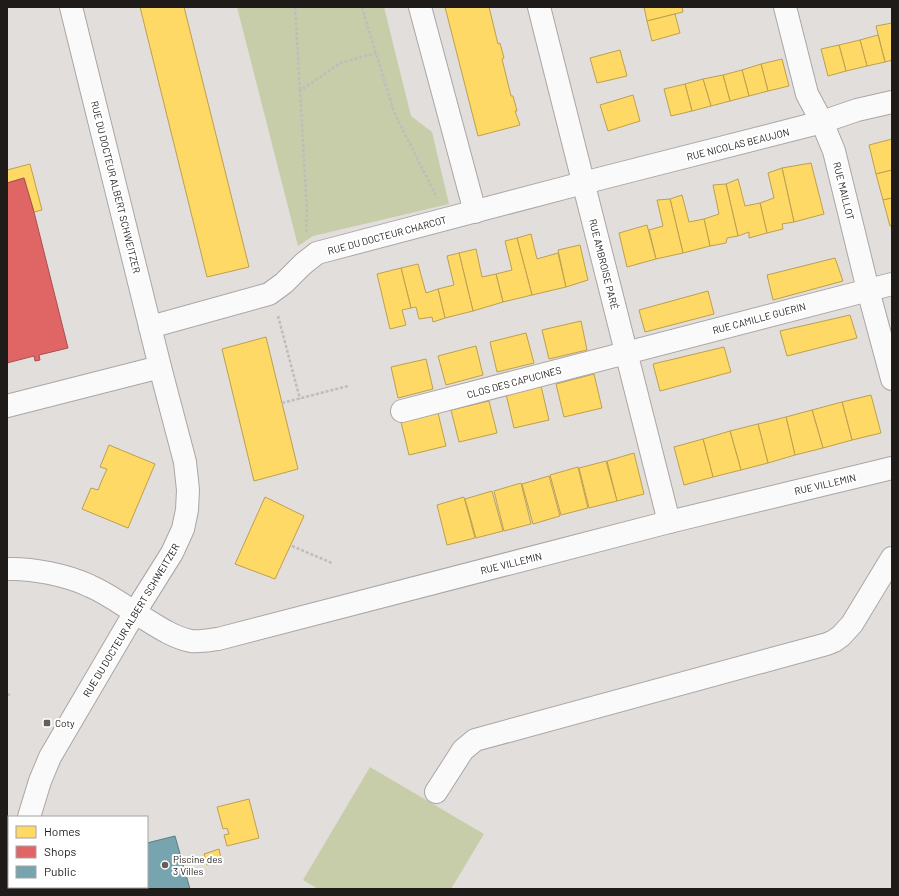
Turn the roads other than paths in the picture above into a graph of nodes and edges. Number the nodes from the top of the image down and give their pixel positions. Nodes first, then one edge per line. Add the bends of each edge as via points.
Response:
1 (71, 7) edge
2 (420, 7) edge
3 (539, 7) edge
4 (785, 7) edge
5 (892, 102) edge
6 (822, 122) junction
7 (583, 184) junction
8 (472, 204) junction
9 (892, 284) edge
10 (868, 290) junction
11 (150, 327) junction
12 (626, 352) junction
13 (160, 367) junction
14 (892, 379) edge
15 (7, 406) edge
16 (402, 411) dead end
17 (892, 468) edge
18 (669, 522) junction
19 (892, 558) edge
20 (7, 569) edge
21 (135, 612) junction
22 (436, 792) dead end
23 (29, 816) edge

1 - 11 street, RUE DU DOCTEUR ALBERT SCHWEITZER
2 - 8 street
3 - 7 street, RUE AMBROISE PARÉ
4 - 6 street, RUE MAILLOT via 807,94
5 - 6 street, RUE NICOLAS BEAUJON
6 - 7 street, RUE NICOLAS BEAUJON
6 - 10 street, RUE MAILLOT via 834,151
7 - 8 street, RUE DU DOCTEUR CHARCOT
7 - 12 street, RUE AMBROISE PARÉ
8 - 11 street, RUE DU DOCTEUR CHARCOT via 317,253 269,294
9 - 10 street, RUE CAMILLE GUERIN
10 - 12 street, RUE CAMILLE GUERIN
10 - 14 street, RUE MAILLOT
11 - 13 street, RUE DU DOCTEUR ALBERT SCHWEITZER
12 - 16 street, CLOS DES CAPUCINES
12 - 18 street, RUE AMBROISE PARÉ
13 - 15 street
13 - 21 street, RUE DU DOCTEUR ALBERT SCHWEITZER via 185,462 187,510 183,529 172,553
17 - 18 street, RUE VILLEMIN
18 - 21 street, RUE VILLEMIN via 208,641 181,638
19 - 22 street via 852,624 834,641 475,740 463,750
20 - 21 street, RUE VILLEMIN via 71,578
21 - 23 street, RUE DU DOCTEUR ALBERT SCHWEITZER via 50,757

